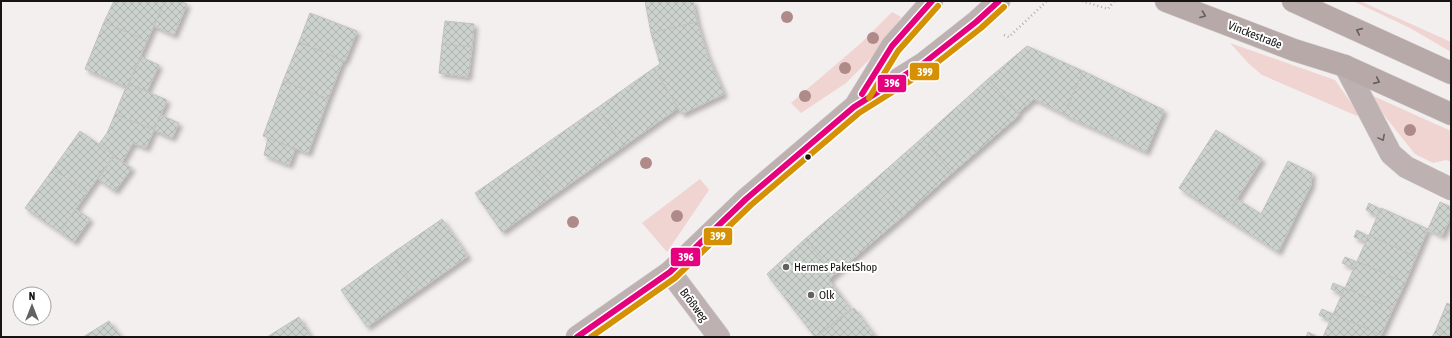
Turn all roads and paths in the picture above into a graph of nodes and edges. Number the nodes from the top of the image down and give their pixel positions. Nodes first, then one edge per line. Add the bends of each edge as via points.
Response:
1 (932, 1) edge
2 (999, 1) edge
3 (1082, 1) edge
4 (1114, 1) edge
5 (1166, 1) edge
6 (1293, 1) edge
7 (1345, 66) junction
8 (1451, 73) edge
9 (854, 107) junction
10 (1451, 114) edge
11 (1451, 189) edge
12 (670, 272) junction
13 (578, 337) edge
14 (720, 337) edge

1 - 9 street via 892,46
2 - 9 street via 924,63
3 - 4 path via 1108,9
5 -> 7 main road, Vinckestraße via 1294,50
8 -> 6 main road
7 -> 10 main road, Vinckestraße
7 -> 11 street via 1390,154 1406,167
9 - 12 street via 746,199
12 - 13 street
12 - 14 street, Brößweg

